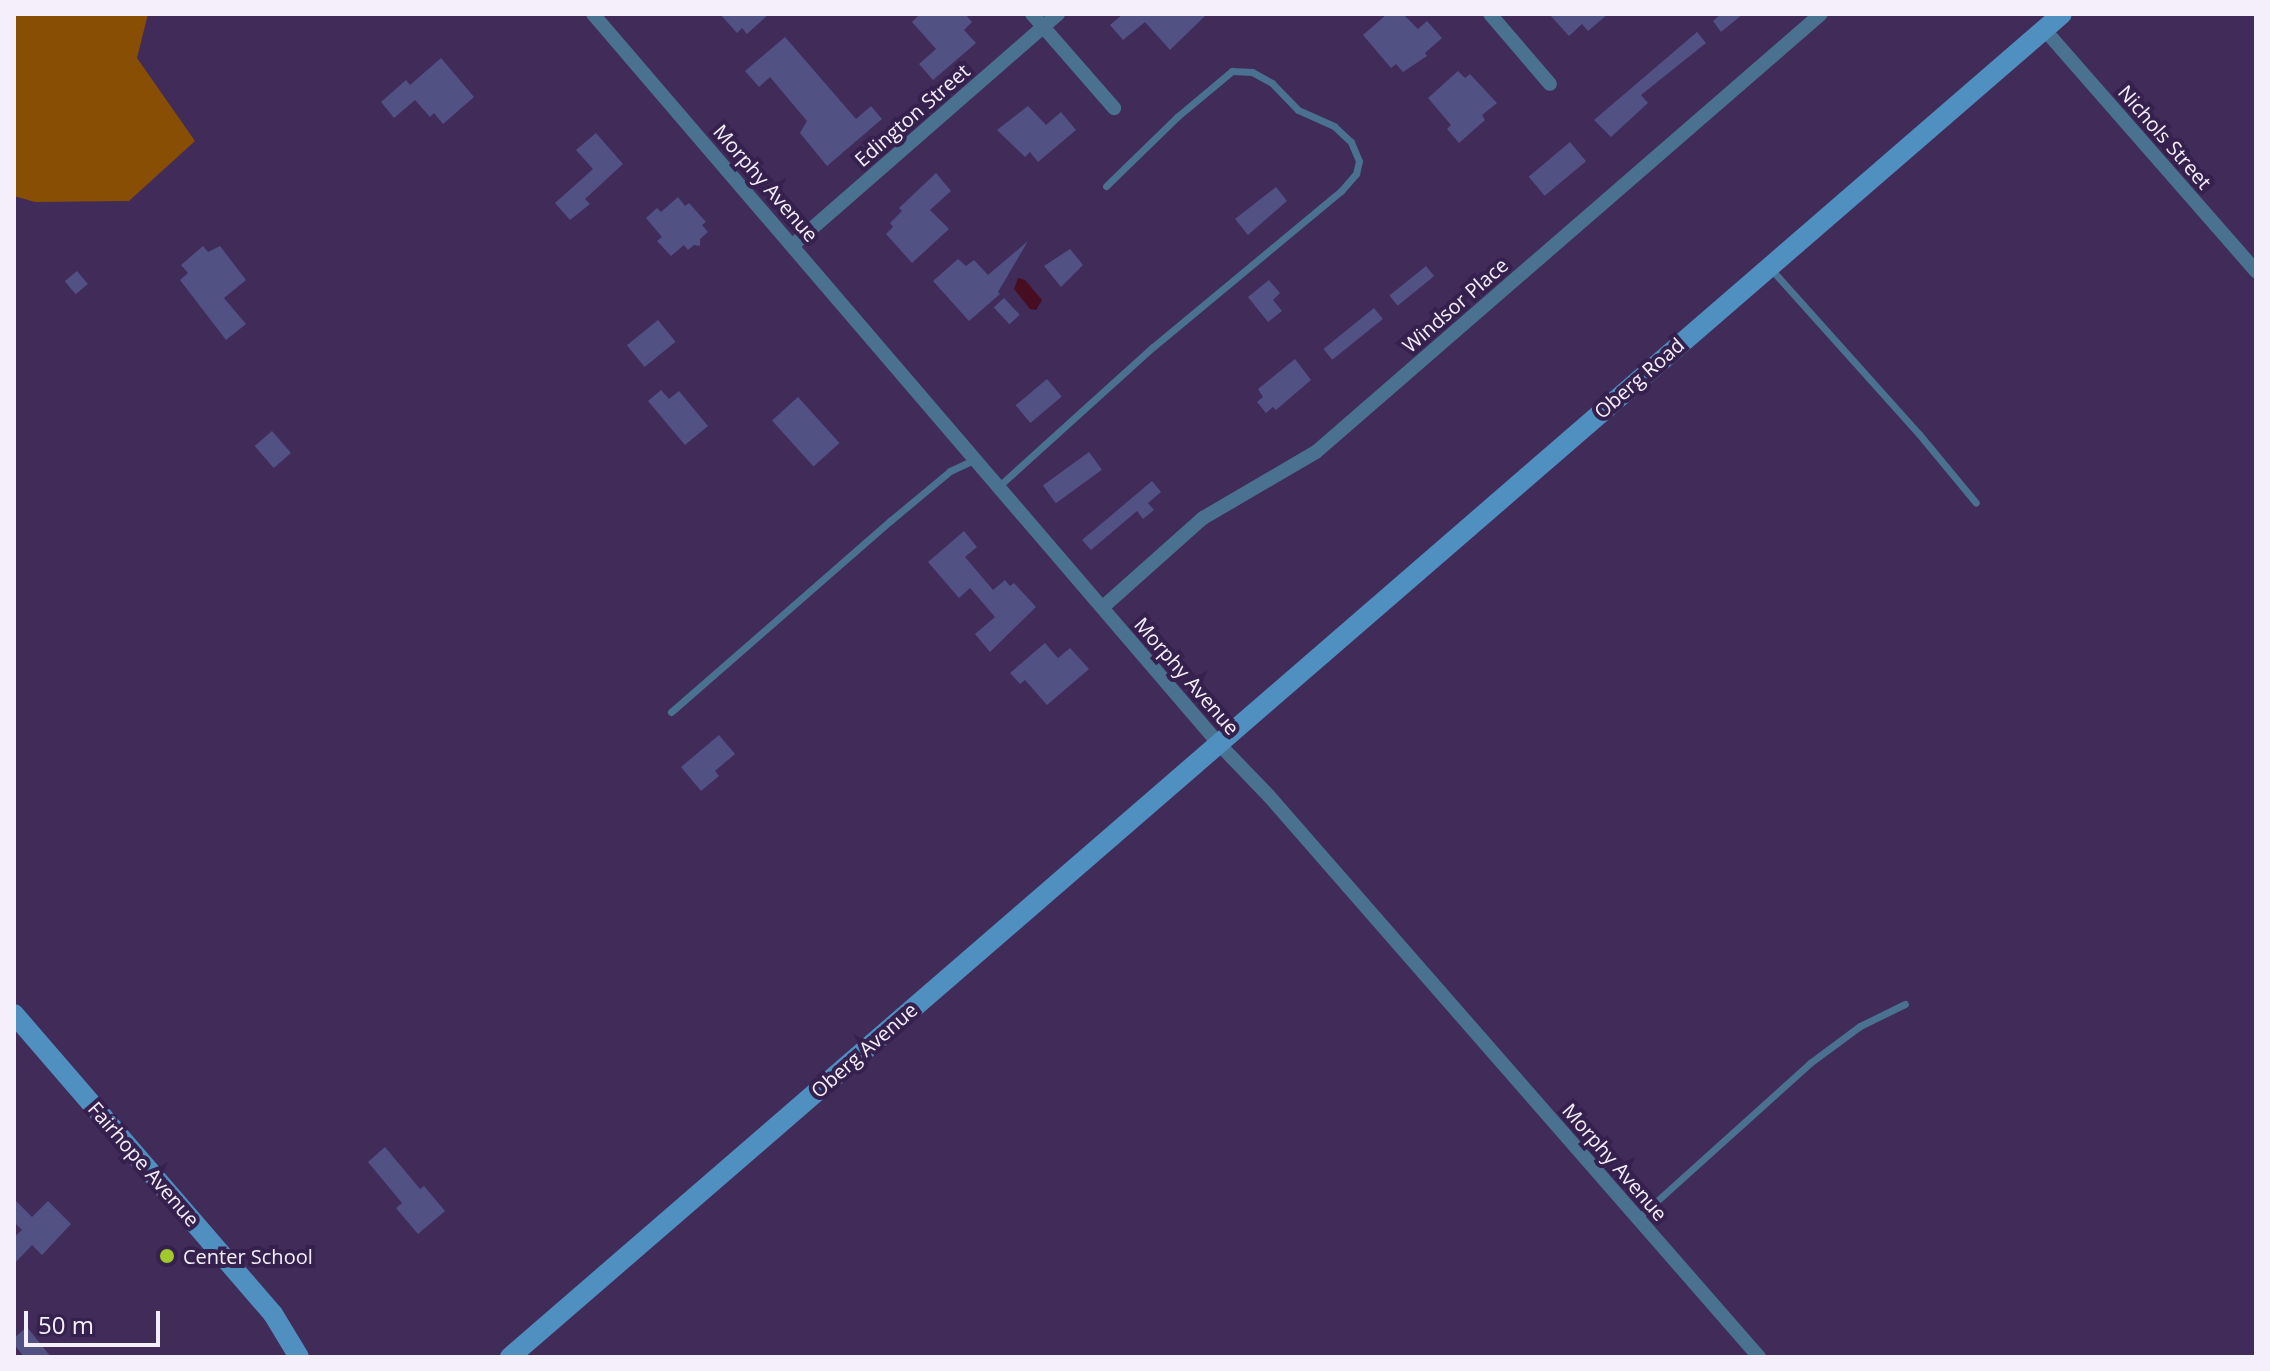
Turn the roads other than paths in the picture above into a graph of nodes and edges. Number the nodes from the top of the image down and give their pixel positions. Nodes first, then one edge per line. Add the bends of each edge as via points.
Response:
1 (593, 14) edge
2 (1032, 14) edge
3 (1058, 14) edge
4 (1490, 14) edge
5 (1821, 14) edge
6 (2062, 14) edge
7 (1043, 26) junction
8 (2044, 29) junction
9 (1550, 84) dead end
10 (1114, 108) dead end
11 (1106, 186) dead end
12 (793, 245) junction
13 (1768, 266) junction
14 (2256, 271) edge
15 (976, 459) junction
16 (999, 486) junction
17 (1976, 503) dead end
18 (1103, 607) junction
19 (671, 712) dead end
20 (1218, 743) junction
21 (1905, 1004) dead end
22 (14, 1014) edge
23 (1638, 1218) junction
24 (299, 1357) edge
25 (510, 1357) edge
26 (1759, 1357) edge

1 - 12 street, Morphy Avenue
2 - 7 street
3 - 7 street, Edington Street
4 - 9 street
5 - 18 street, Windsor Place via 1316,452 1203,518
6 - 8 street, Oberg Road
7 - 10 street
7 - 12 street, Edington Street
8 - 13 street, Oberg Road
8 - 14 street, Nichols Street
11 - 16 lane via 1232,71 1252,72 1272,83 1298,110 1334,126 1351,142 1359,161 1356,174 1341,191 1153,347
12 - 15 street, Morphy Avenue
13 - 17 lane
13 - 20 street, Oberg Road
15 - 16 street, Morphy Avenue
15 - 19 lane via 950,471
16 - 18 street, Morphy Avenue
18 - 20 street, Morphy Avenue
20 - 23 street, Morphy Avenue
20 - 25 street, Oberg Avenue
21 - 23 lane via 1860,1026 1810,1063
22 - 24 street, Fairhope Avenue via 273,1314
23 - 26 street, Morphy Avenue

